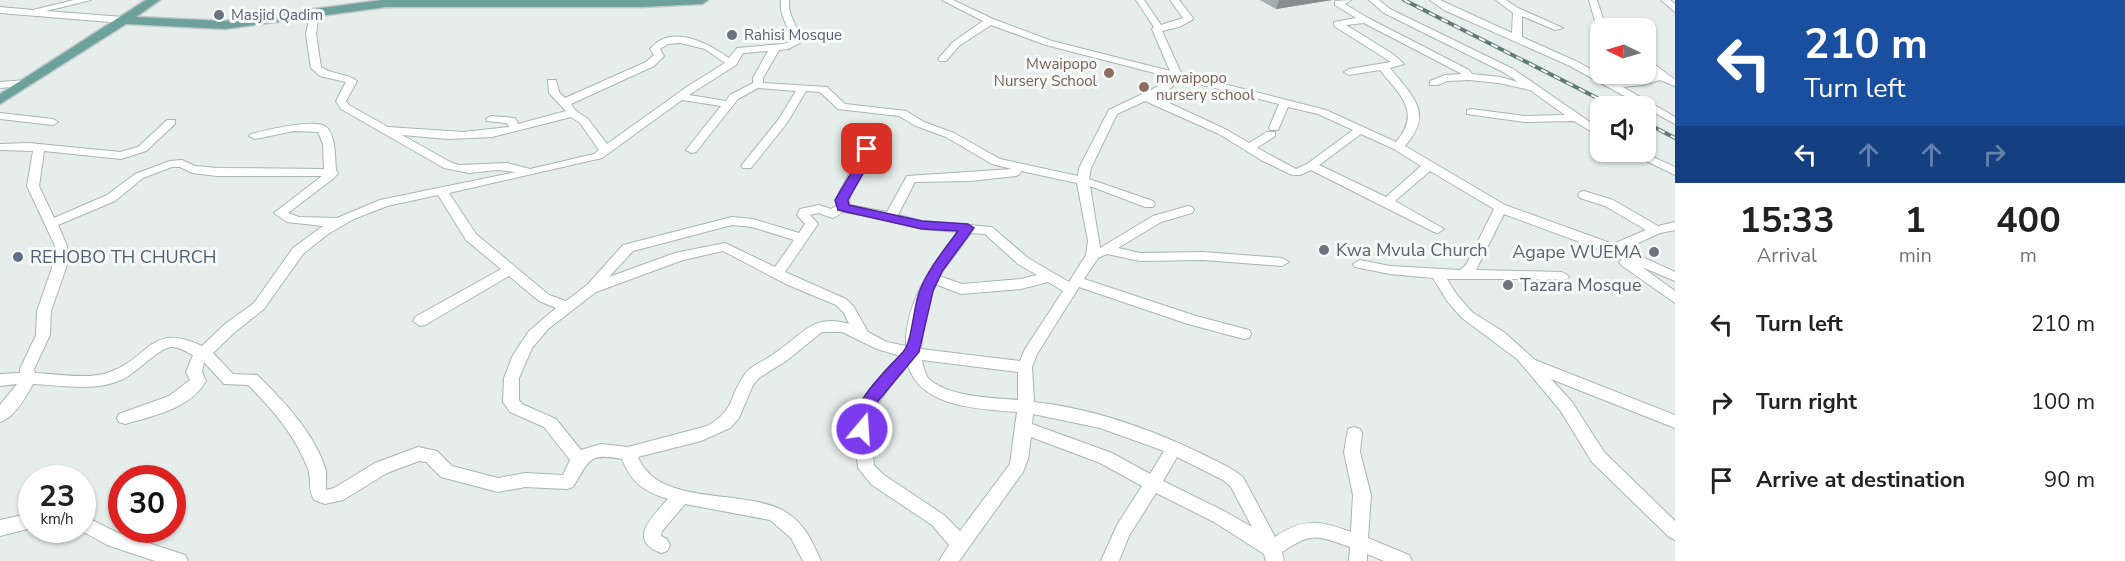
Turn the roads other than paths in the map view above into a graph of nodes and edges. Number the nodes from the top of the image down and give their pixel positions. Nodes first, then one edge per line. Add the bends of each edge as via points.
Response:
1 (87, 0) edge
2 (154, 0) edge
3 (702, 0) edge
4 (785, 0) edge
5 (946, 0) edge
6 (1139, 0) edge
7 (1174, 0) edge
8 (1347, 0) edge
9 (1373, 0) edge
10 (1434, 0) edge
11 (1500, 0) edge
12 (1593, 0) edge
13 (1665, 0) edge
14 (400, 1) edge
15 (548, 2) edge
16 (1675, 9) edge
17 (0, 10) edge
18 (1516, 10) junction
19 (24, 12) junction
20 (314, 12) junction
21 (1597, 18) edge
22 (123, 20) junction
23 (1365, 20) junction
24 (990, 21) junction
25 (1158, 27) junction
26 (1558, 28) dead end
27 (1517, 37) junction
28 (774, 48) junction
29 (943, 59) dead end
30 (732, 63) junction
31 (1384, 68) junction
32 (1656, 71) edge
33 (1675, 71) edge
34 (1349, 72) dead end
35 (1590, 72) edge
36 (1660, 74) junction
37 (1177, 75) junction
38 (1656, 76) edge
39 (1469, 77) junction
40 (552, 82) dead end
41 (27, 83) junction
42 (1434, 83) dead end
43 (1675, 83) edge
44 (758, 84) junction
45 (1614, 84) edge
46 (0, 85) edge
47 (803, 88) junction
48 (1535, 89) junction
49 (680, 97) junction
50 (1146, 97) junction
51 (0, 100) edge
52 (1285, 102) junction
53 (563, 103) junction
54 (726, 104) junction
55 (1471, 112) dead end
56 (573, 113) junction
57 (0, 116) edge
58 (1513, 118) junction
59 (1576, 118) junction
60 (491, 119) dead end
61 (1675, 121) edge
62 (52, 122) dead end
63 (171, 122) dead end
64 (1590, 127) edge
65 (381, 129) junction
66 (515, 129) junction
67 (1507, 129) dead end
68 (1360, 130) junction
69 (255, 136) dead end
70 (0, 147) edge
71 (38, 147) junction
72 (1398, 147) junction
73 (1250, 148) junction
74 (867, 149) dead end
75 (692, 150) dead end
76 (606, 151) junction
77 (1656, 162) edge
78 (747, 166) dead end
79 (1311, 166) junction
80 (1428, 166) junction
81 (1037, 171) junction
82 (1675, 171) edge
83 (332, 173) junction
84 (529, 173) junction
85 (1083, 181) junction
86 (441, 190) junction
87 (1584, 195) dead end
88 (1388, 201) junction
89 (1149, 204) dead end
90 (843, 208) junction
91 (1501, 208) junction
92 (1188, 210) dead end
93 (891, 216) junction
94 (339, 222) junction
95 (50, 224) junction
96 (1675, 226) edge
97 (968, 228) junction
98 (1438, 229) dead end
99 (1656, 230) junction
100 (801, 238) junction
101 (1586, 238) junction
102 (1614, 249) junction
103 (1099, 253) junction
104 (1282, 262) dead end
105 (1360, 264) dead end
106 (511, 269) junction
107 (778, 273) junction
108 (1465, 273) junction
109 (1437, 274) junction
110 (1562, 276) dead end
111 (1050, 277) junction
112 (1675, 277) edge
113 (932, 278) junction
114 (1072, 285) junction
115 (591, 289) junction
116 (1675, 298) edge
117 (568, 308) junction
118 (420, 321) dead end
119 (861, 334) junction
120 (1244, 334) dead end
121 (912, 352) junction
122 (202, 354) junction
123 (1528, 363) junction
124 (1025, 368) junction
125 (29, 378) junction
126 (0, 380) edge
127 (1026, 406) junction
128 (0, 416) edge
129 (125, 418) dead end
130 (1675, 422) edge
131 (1023, 428) junction
132 (1354, 433) dead end
133 (1174, 448) junction
134 (627, 454) junction
135 (579, 460) junction
136 (1153, 484) junction
137 (682, 496) junction
138 (18, 524) edge
139 (0, 528) edge
140 (96, 530) edge
141 (1675, 532) edge
142 (1358, 542) junction
143 (960, 544) junction
144 (661, 545) dead end
145 (1274, 555) edge
146 (179, 561) edge
147 (812, 561) edge
148 (948, 561) edge
149 (1110, 561) edge
150 (1358, 561) edge
151 (1404, 561) edge

1 - 19 street
2 - 22 main road
3 - 15 main road
4 - 28 street via 785,18 796,37 791,46
5 - 24 street
6 - 25 street
7 - 25 street via 1187,20
8 - 23 street via 1338,3
9 - 48 street via 1387,11 1509,71
10 - 27 street
11 - 18 street
12 - 21 street
13 - 16 street
14 - 15 main road
14 - 20 main road
17 - 19 street
18 - 26 street
18 - 27 street
19 - 22 street
20 - 22 main road via 225,25
20 - 65 street via 311,34 317,70 351,80 342,105
22 - 41 main road
23 - 31 street via 1337,24 1399,64
23 - 39 street
24 - 29 street via 956,44
24 - 37 street via 1049,43
25 - 37 street
27 - 35 street
28 - 30 street via 740,50
28 - 44 street
30 - 49 street
30 - 53 street via 705,46 672,39 657,46 659,56 647,66
31 - 34 street
31 - 72 street via 1416,117 1414,127
32 - 36 street
33 - 36 street
36 - 38 street
36 - 43 street
37 - 50 street via 1167,86
37 - 52 street
39 - 42 street via 1445,78
39 - 48 street
40 - 53 street via 554,93
41 - 46 street
41 - 51 main road
44 - 47 street
44 - 54 street
45 - 61 street
47 - 78 street
47 - 81 street via 826,91 838,105 848,109 902,113 996,162
48 - 59 street
49 - 54 street
49 - 76 street
50 - 73 street via 1209,124
50 - 85 street via 1113,112 1085,168
52 - 68 street via 1322,112
52 - 73 street via 1273,131
53 - 56 street
54 - 75 street
55 - 58 street
56 - 66 street
56 - 76 street via 584,121
57 - 62 street
58 - 59 street
58 - 67 street
59 - 64 street
60 - 66 street via 510,119
63 - 71 street via 142,149 121,156
65 - 66 street via 458,136
65 - 84 street via 452,168 509,165
68 - 72 street
68 - 79 street
69 - 83 street via 294,128 321,129 329,144
70 - 71 street
71 - 95 street via 33,186
72 - 80 street
73 - 79 street via 1296,173
74 - 90 street via 866,158 842,200
76 - 84 street via 589,159
77 - 82 street
79 - 88 street
80 - 88 street
80 - 91 street
81 - 85 street
81 - 93 street via 911,179
83 - 94 street via 280,213 293,220
83 - 95 street via 217,172 170,164 145,172 111,198
84 - 86 street
85 - 89 street
85 - 103 street
86 - 94 street via 384,203
86 - 106 street via 471,237
87 - 99 street via 1609,203
88 - 98 street
90 - 93 street
90 - 100 street via 833,213 819,209 804,212 802,215 812,224
91 - 101 street
91 - 108 street
92 - 103 street via 1157,219
93 - 97 street via 922,225
94 - 122 street via 298,251 259,306
95 - 125 street via 62,256 44,311 43,335 29,362
96 - 99 street
97 - 111 street via 992,232 1023,261
97 - 113 street
99 - 102 street
100 - 107 street
100 - 115 street via 742,221 708,226 628,248
101 - 102 street
101 - 116 street
102 - 112 street
103 - 104 street
103 - 114 street
105 - 109 street
106 - 117 street via 544,297
106 - 118 street
107 - 115 street via 732,249 717,247 651,265
107 - 119 street via 849,307
108 - 109 street
108 - 110 street
109 - 123 street via 1467,315 1515,347
111 - 113 street via 1021,284 961,289
111 - 114 street
113 - 121 street via 922,302
114 - 120 street
114 - 124 street via 1030,353
115 - 117 street
117 - 135 street via 542,327 527,345 512,371 509,394 516,408 550,423
119 - 121 street via 880,344
119 - 134 street via 841,326 817,328 752,376 730,420
121 - 124 street
121 - 127 street via 922,381 942,393 983,403
121 - 143 street via 889,376 865,411 862,422 866,468 938,520
122 - 125 street via 170,342 111,378
122 - 129 street via 194,366 198,381 193,389
122 - 135 street via 218,364 230,380 252,379 278,405 313,460 318,473 317,488 325,497 418,454 431,456 447,472 498,485 525,480 567,482
123 - 130 street
123 - 141 street via 1571,413 1598,457
124 - 127 street
125 - 126 street
125 - 128 street
127 - 131 street
127 - 133 street via 1141,435
131 - 136 street via 1106,458
131 - 143 street via 1017,466
132 - 142 street via 1352,452 1362,495
133 - 136 street
133 - 145 street via 1237,482
134 - 135 street via 598,451
134 - 137 street via 639,477
136 - 145 street via 1220,517
136 - 149 street via 1128,521
137 - 144 street via 653,530 652,539
137 - 147 street via 773,513 795,527
138 - 139 street
140 - 146 street
142 - 145 street via 1312,528 1298,532
142 - 150 street
142 - 151 street
143 - 148 street

